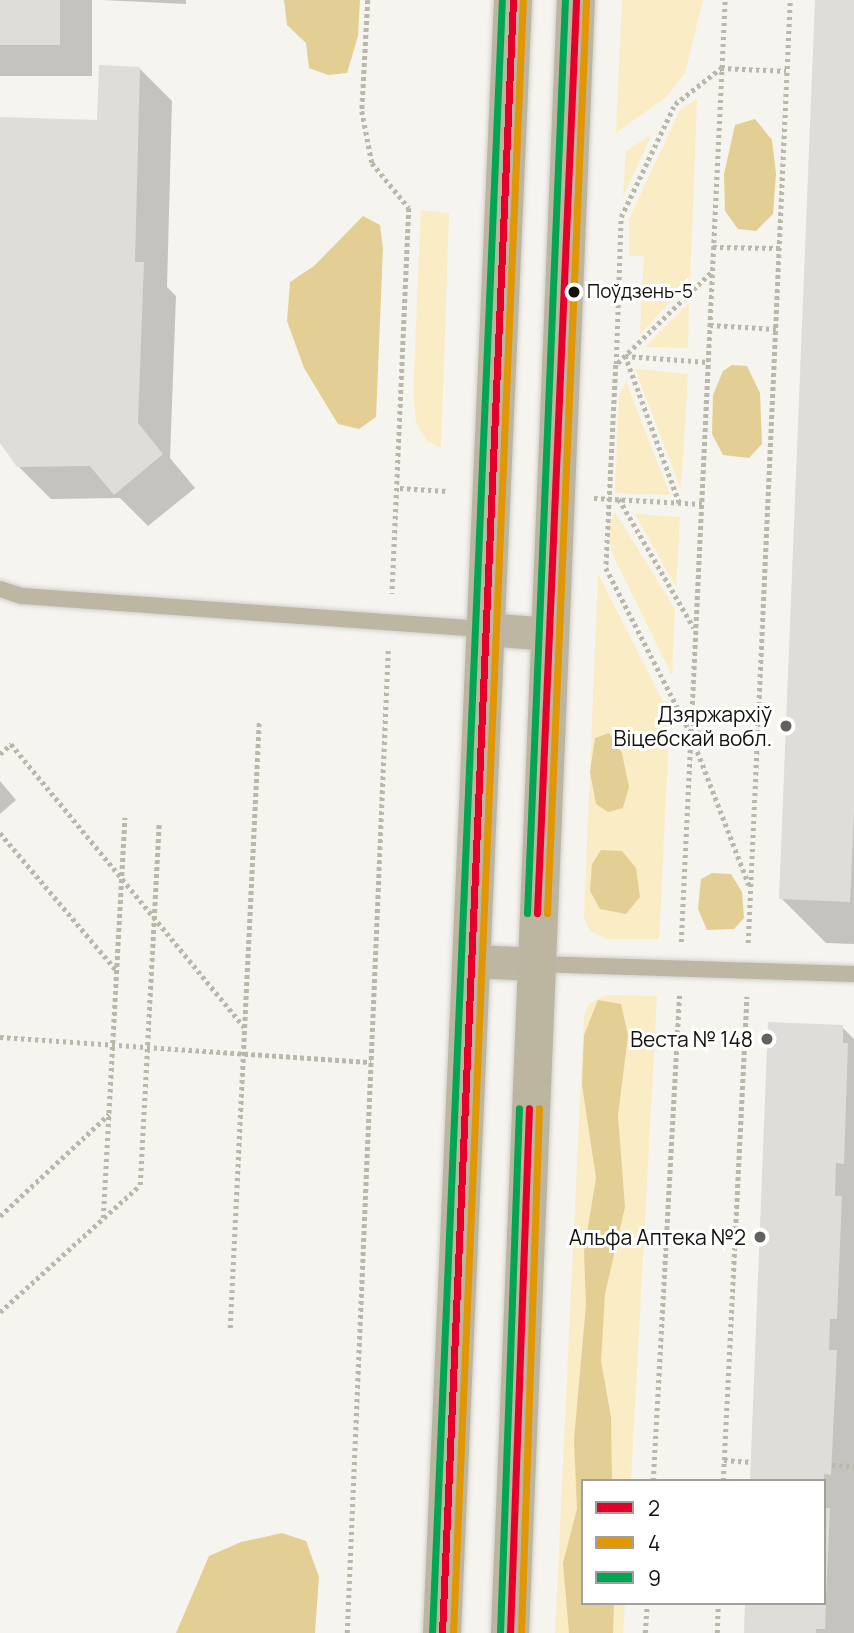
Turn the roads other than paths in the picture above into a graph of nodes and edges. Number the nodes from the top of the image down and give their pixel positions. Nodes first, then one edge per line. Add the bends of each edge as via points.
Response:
1 (513, 0) edge
2 (576, 0) edge
3 (0, 589) edge
4 (485, 629) junction
5 (550, 634) junction
6 (474, 961) junction
7 (535, 964) junction
8 (854, 974) edge
9 (442, 1633) edge
10 (510, 1633) edge

1 - 4 main road
2 - 5 main road
3 - 4 lane via 22,596
4 - 5 street
4 - 6 main road
5 - 7 main road
6 - 7 street
6 - 9 main road
7 - 8 lane
7 - 10 main road

